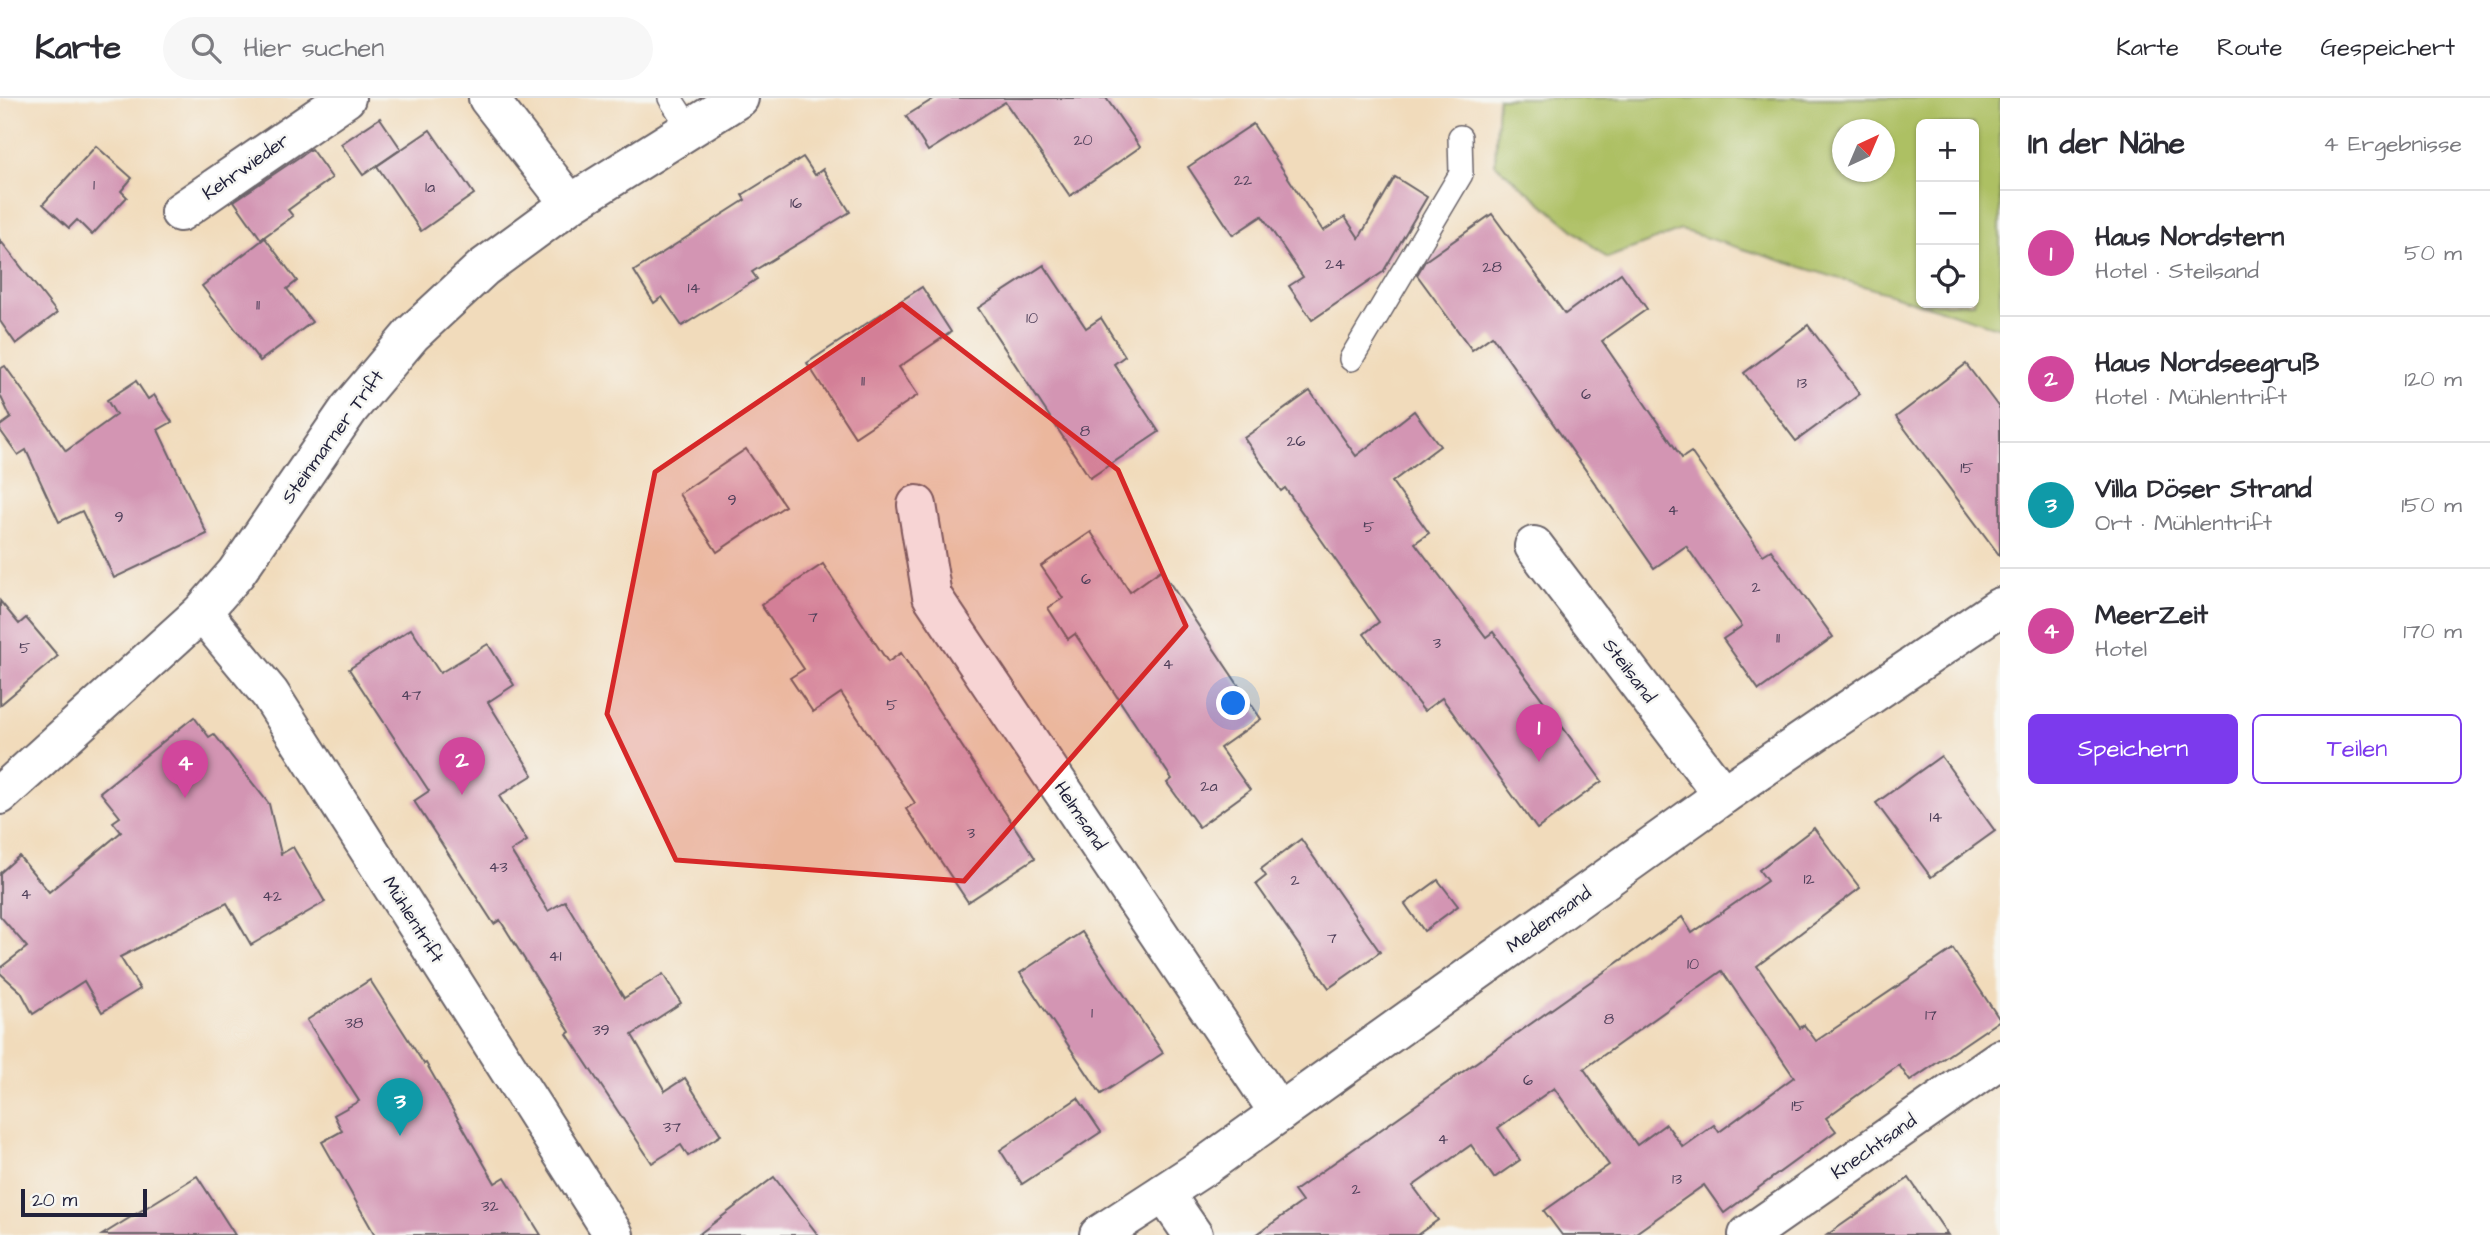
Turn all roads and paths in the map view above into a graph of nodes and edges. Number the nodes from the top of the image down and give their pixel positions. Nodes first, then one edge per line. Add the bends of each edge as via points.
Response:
1 (346, 98) edge
2 (488, 98) edge
3 (739, 98) edge
4 (680, 113) edge
5 (1460, 138) dead end
6 (570, 204) junction
7 (180, 212) dead end
8 (1351, 359) dead end
9 (917, 505) dead end
10 (1534, 546) dead end
11 (2000, 607) edge
12 (202, 612) junction
13 (0, 795) edge
14 (1723, 795) junction
15 (2000, 1059) edge
16 (1279, 1113) junction
17 (1164, 1193) junction
18 (614, 1235) edge
19 (1099, 1235) edge
20 (1193, 1235) edge
21 (1748, 1235) edge

1 - 7 street, Kehrwieder
2 - 6 street
3 - 4 street, Steinmarner Trift
4 - 6 street, Steinmarner Trift
5 - 8 lane via 1461,173
6 - 12 street, Steinmarner Trift via 482,268 412,334 349,409 236,573
9 - 16 street, Helmsand via 932,596
10 - 14 street, Steilsand
11 - 14 street, Medemsand
12 - 13 street, Steinmarner Trift
12 - 18 street, Mühlentrift via 270,694
14 - 16 street, Medemsand
15 - 21 street, Knechtsand
16 - 17 street, Medemsand
17 - 19 street, Medemsand
17 - 20 street

